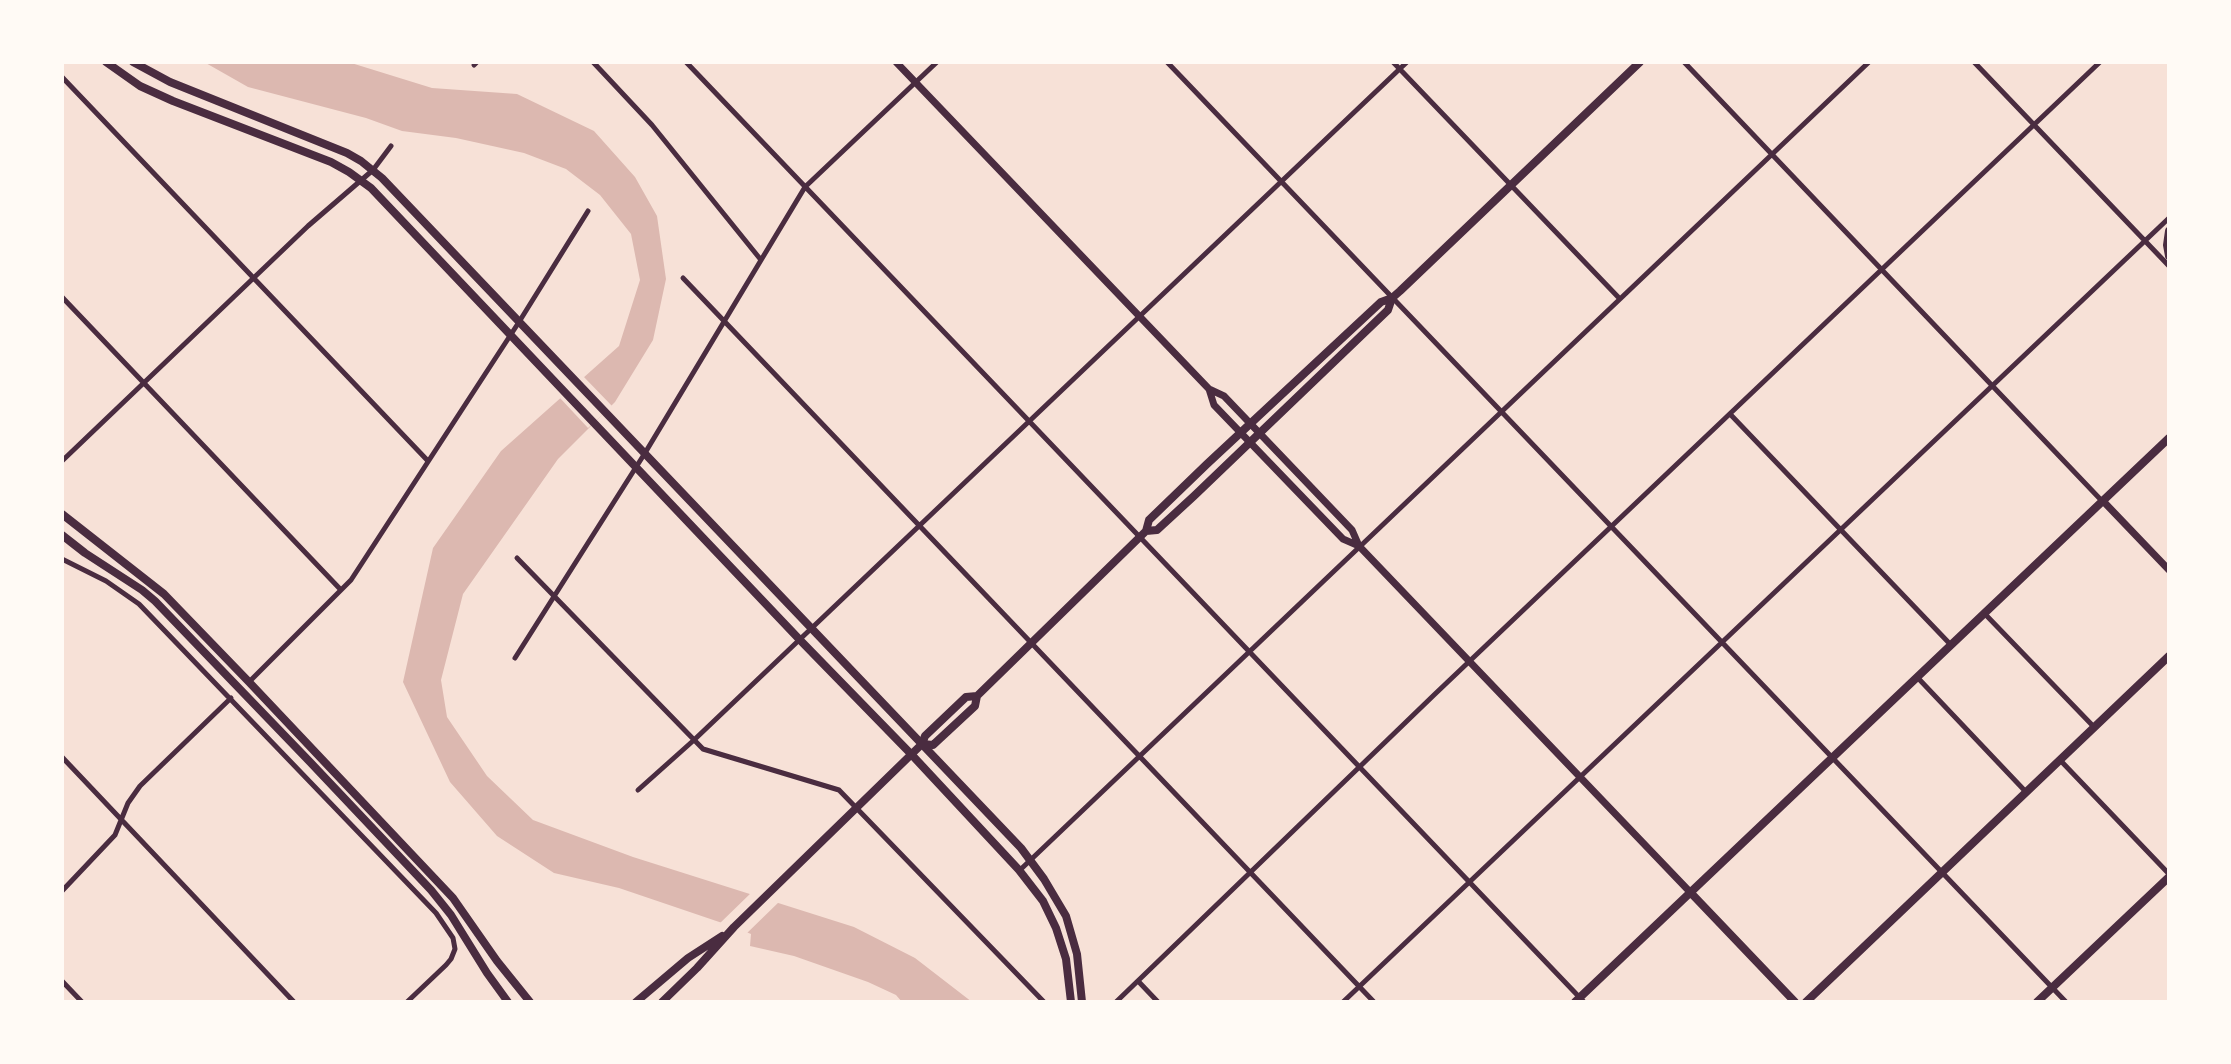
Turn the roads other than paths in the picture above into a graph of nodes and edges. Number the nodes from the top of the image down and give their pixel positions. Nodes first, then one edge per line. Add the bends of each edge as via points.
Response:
1 (106, 62) edge
2 (133, 62) edge
3 (593, 62) edge
4 (686, 62) edge
5 (896, 62) edge
6 (937, 62) edge
7 (1167, 62) edge
8 (1393, 62) edge
9 (1407, 62) edge
10 (1640, 62) edge
11 (1684, 62) edge
12 (1869, 62) edge
13 (1974, 62) edge
14 (2100, 62) edge
15 (1399, 69) junction
16 (62, 77) edge
17 (916, 82) junction
18 (2034, 125) junction
19 (391, 146) dead end
20 (1772, 154) junction
21 (373, 170) junction
22 (361, 181) junction
23 (1281, 181) junction
24 (1511, 185) junction
25 (805, 187) junction
26 (588, 211) dead end
27 (2169, 218) edge
28 (2169, 231) edge
29 (2144, 241) junction
30 (2169, 256) edge
31 (761, 260) junction
32 (2169, 266) edge
33 (1882, 269) junction
34 (253, 278) junction
35 (683, 278) dead end
36 (62, 297) edge
37 (1392, 298) junction
38 (1620, 299) junction
39 (1139, 316) junction
40 (723, 321) junction
41 (519, 322) junction
42 (511, 334) junction
43 (144, 383) junction
44 (1992, 385) junction
45 (1209, 389) junction
46 (1501, 411) junction
47 (1730, 414) junction
48 (1029, 421) junction
49 (1250, 423) junction
50 (1240, 432) junction
51 (1260, 433) junction
52 (2169, 438) edge
53 (1250, 442) junction
54 (645, 453) junction
55 (62, 461) edge
56 (428, 461) junction
57 (636, 467) junction
58 (2103, 501) junction
59 (62, 514) edge
60 (919, 526) junction
61 (1611, 527) junction
62 (1840, 529) junction
63 (1143, 534) junction
64 (62, 535) edge
65 (1359, 546) junction
66 (517, 558) dead end
67 (62, 559) edge
68 (2169, 570) edge
69 (341, 590) junction
70 (556, 595) junction
71 (1984, 612) junction
72 (811, 629) junction
73 (799, 639) junction
74 (1031, 642) junction
75 (1722, 642) junction
76 (1950, 644) junction
77 (1249, 651) junction
78 (2169, 656) edge
79 (515, 658) dead end
80 (1469, 662) junction
81 (1916, 677) junction
82 (249, 682) junction
83 (231, 698) junction
84 (2094, 728) junction
85 (694, 740) junction
86 (922, 744) junction
87 (911, 754) junction
88 (1139, 756) junction
89 (62, 757) edge
90 (1832, 757) junction
91 (2060, 760) junction
92 (1359, 767) junction
93 (1580, 777) junction
94 (638, 790) dead end
95 (2026, 792) junction
96 (857, 807) junction
97 (122, 820) junction
98 (1030, 860) junction
99 (1019, 870) junction
100 (1249, 871) junction
101 (1942, 872) junction
102 (2169, 876) edge
103 (1470, 882) junction
104 (62, 891) edge
105 (1690, 892) junction
106 (730, 931) junction
107 (62, 981) edge
108 (1138, 981) junction
109 (1360, 987) junction
110 (2052, 988) junction
111 (1579, 1000) edge
112 (82, 1002) edge
113 (294, 1002) edge
114 (407, 1002) edge
115 (508, 1002) edge
116 (530, 1002) edge
117 (636, 1002) edge
118 (662, 1002) edge
119 (1044, 1002) edge
120 (1071, 1002) edge
121 (1082, 1002) edge
122 (1116, 1002) edge
123 (1158, 1002) edge
124 (1343, 1002) edge
125 (1374, 1002) edge
126 (1795, 1002) edge
127 (1806, 1002) edge
128 (2037, 1002) edge
129 (2066, 1002) edge

1 - 22 main road via 140,86 331,162
2 - 21 main road via 347,153
3 - 31 street via 652,125
4 - 25 street
5 - 17 street
6 - 17 street
7 - 23 street
8 - 15 street
9 - 15 street
10 - 24 main road
11 - 20 street
12 - 20 street
13 - 18 street
14 - 18 street
15 - 23 street
15 - 24 street
16 - 34 street
17 - 25 street
17 - 39 street
18 - 29 street
18 - 33 street
19 - 21 street
20 - 33 street
20 - 38 street
21 - 22 street
21 - 41 main road
22 - 34 street
22 - 42 main road
23 - 37 street
23 - 39 street
24 - 37 main road
24 - 38 street
25 - 31 street
25 - 48 street
26 - 41 street
27 - 29 street
28 - 30 main road
29 - 32 street
29 - 44 street
31 - 40 street
33 - 44 street
33 - 47 street
34 - 43 street
34 - 56 street
35 - 40 street
36 - 43 street
37 - 46 street
37 - 49 main road via 1381,302
37 - 51 main road via 1388,310
38 - 46 street
39 - 45 street
39 - 48 street
40 - 54 street
40 - 60 street
41 - 42 street
41 - 54 main road
42 - 56 street
42 - 57 main road
43 - 55 street
43 - 69 street
44 - 58 street
44 - 62 street
45 - 49 street via 1224,396
45 - 50 street via 1214,405
46 - 61 street
46 - 65 street
47 - 61 street
47 - 62 street
48 - 60 street
48 - 63 street
49 - 50 main road
49 - 51 street
50 - 53 street
50 - 63 main road via 1149,520
51 - 53 main road
51 - 65 street via 1352,530
52 - 58 main road
53 - 63 main road via 1157,530
53 - 65 street via 1343,539
54 - 57 street
54 - 72 main road
56 - 69 street
57 - 70 street
57 - 73 main road
58 - 68 street
58 - 71 main road
59 - 82 main road via 164,594
60 - 72 street
60 - 74 street
61 - 75 street
61 - 80 street
62 - 75 street
62 - 76 street
63 - 74 main road
63 - 77 street
64 - 115 main road via 155,601 300,752 431,890
65 - 77 street
65 - 80 street
66 - 70 street
67 - 83 street via 139,604
69 - 82 street
70 - 79 street
70 - 85 street
71 - 76 main road
71 - 84 street
72 - 73 street
72 - 86 main road
73 - 85 street
73 - 87 main road
74 - 86 main road via 977,696 975,706 933,745
74 - 88 street
75 - 90 street
75 - 93 street
76 - 81 main road
77 - 88 street
77 - 92 street
78 - 84 main road
80 - 92 street
80 - 93 street
81 - 90 main road
81 - 95 street
82 - 116 main road via 453,898
83 - 97 street via 140,786
83 - 114 street via 436,913 453,938 451,959
84 - 91 main road
85 - 94 street
85 - 96 street via 703,749 839,790
86 - 87 main road
86 - 98 main road
87 - 96 main road
87 - 99 main road
88 - 98 street
88 - 100 street
89 - 97 street
90 - 101 street
90 - 105 main road
91 - 95 main road
91 - 102 street
92 - 100 street
92 - 103 street
93 - 103 street
93 - 105 street
95 - 101 main road
96 - 106 main road
96 - 119 street
97 - 104 street via 107,845
97 - 113 street
98 - 99 street
98 - 121 main road via 1074,936
99 - 120 main road via 1056,928
100 - 108 street
100 - 109 street
101 - 110 street
101 - 127 main road
102 - 110 main road
103 - 109 street
103 - 111 street
105 - 111 main road
105 - 126 main road
106 - 117 main road
106 - 118 main road
107 - 112 street
108 - 122 street
108 - 123 street
109 - 124 street
109 - 125 street
110 - 128 main road
110 - 129 street

